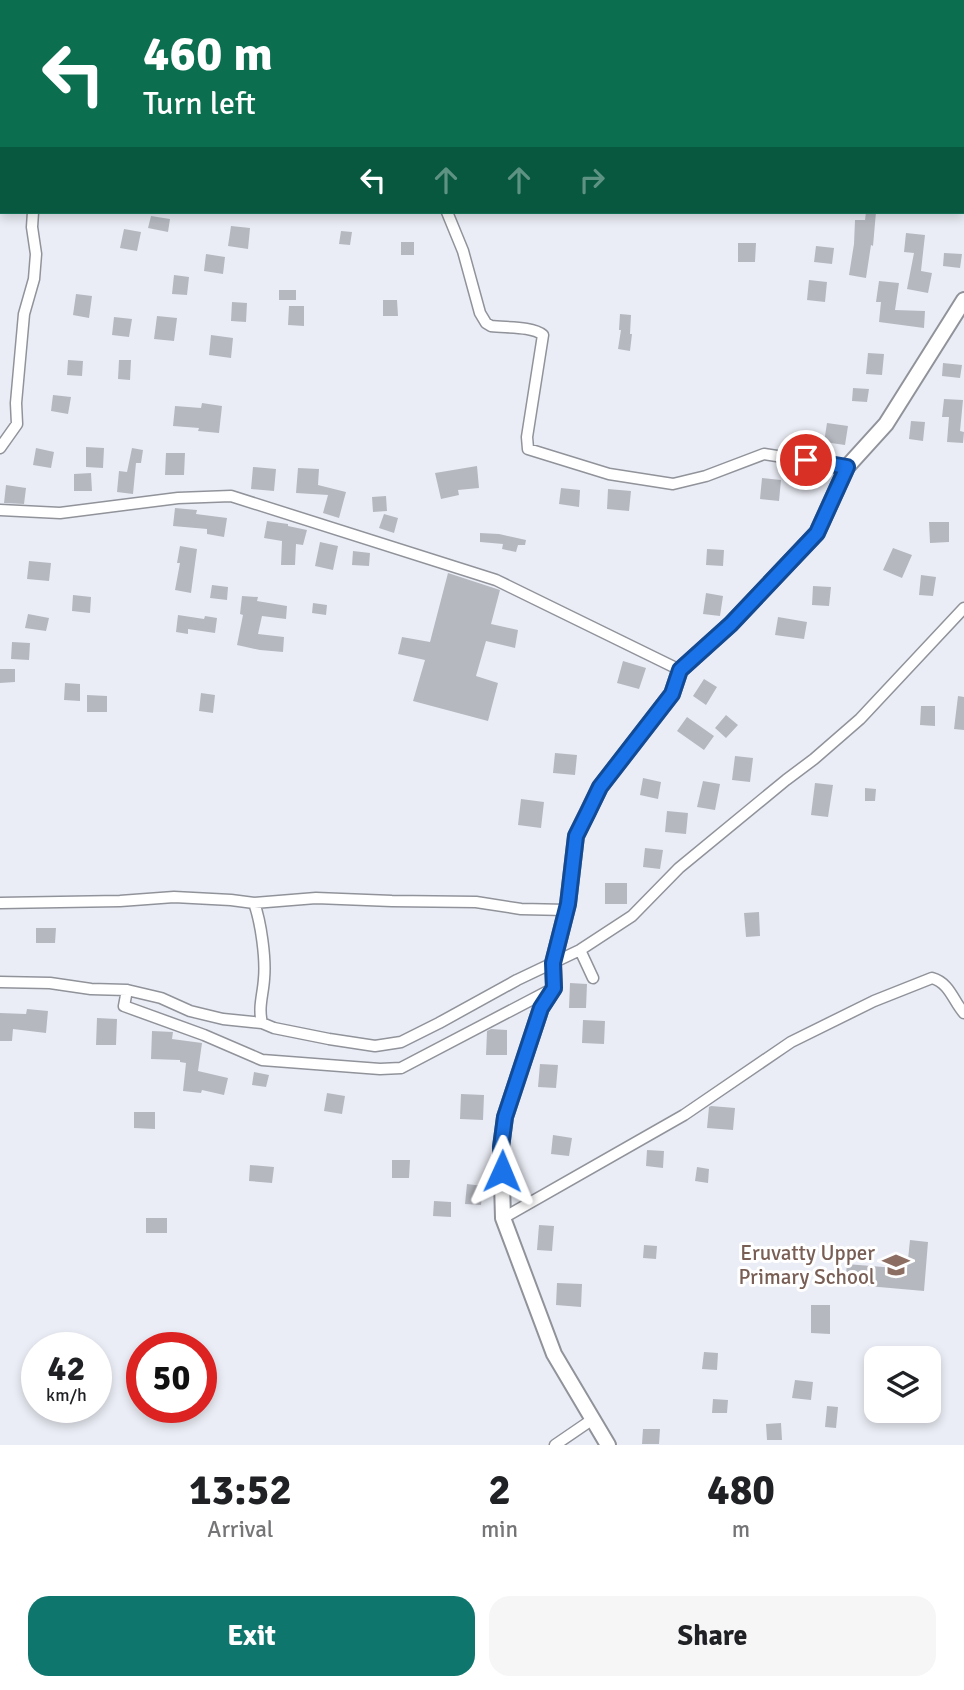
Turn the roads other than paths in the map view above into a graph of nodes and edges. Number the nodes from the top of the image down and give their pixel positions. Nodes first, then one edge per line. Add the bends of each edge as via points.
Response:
1 (33, 214) edge
2 (448, 214) edge
3 (964, 300) edge
4 (0, 448) edge
5 (847, 467) junction
6 (0, 510) edge
7 (964, 608) edge
8 (680, 670) junction
9 (0, 903) edge
10 (254, 904) junction
11 (567, 910) junction
12 (580, 950) junction
13 (553, 965) junction
14 (593, 978) dead end
15 (0, 982) edge
16 (554, 988) junction
17 (127, 990) junction
18 (964, 1013) edge
19 (262, 1023) junction
20 (503, 1219) junction
21 (593, 1419) junction
22 (555, 1445) edge
23 (608, 1445) edge

1 - 4 street via 36,254 24,314 17,424
2 - 5 street via 486,323 543,335 528,449 609,474 673,484 706,477 764,454
3 - 5 main road via 886,424
5 - 8 main road via 817,533 731,624
6 - 8 street via 60,513 231,496 496,580
7 - 12 street via 860,719 814,760 680,868 632,916
8 - 11 main road via 672,694 600,787 576,836
9 - 10 street via 174,897
10 - 11 street via 316,898 476,902
10 - 19 street via 260,918
11 - 13 main road
12 - 13 street
12 - 14 street
13 - 16 main road
13 - 19 street via 401,1042 375,1046
15 - 17 street
16 - 17 street via 401,1068 380,1069 262,1060 124,1006
16 - 20 main road via 541,1008 505,1117
17 - 19 street via 212,1017
18 - 20 street via 948,989 932,978 874,1001 791,1042 684,1115
20 - 21 main road via 554,1354
21 - 22 street
21 - 23 main road

